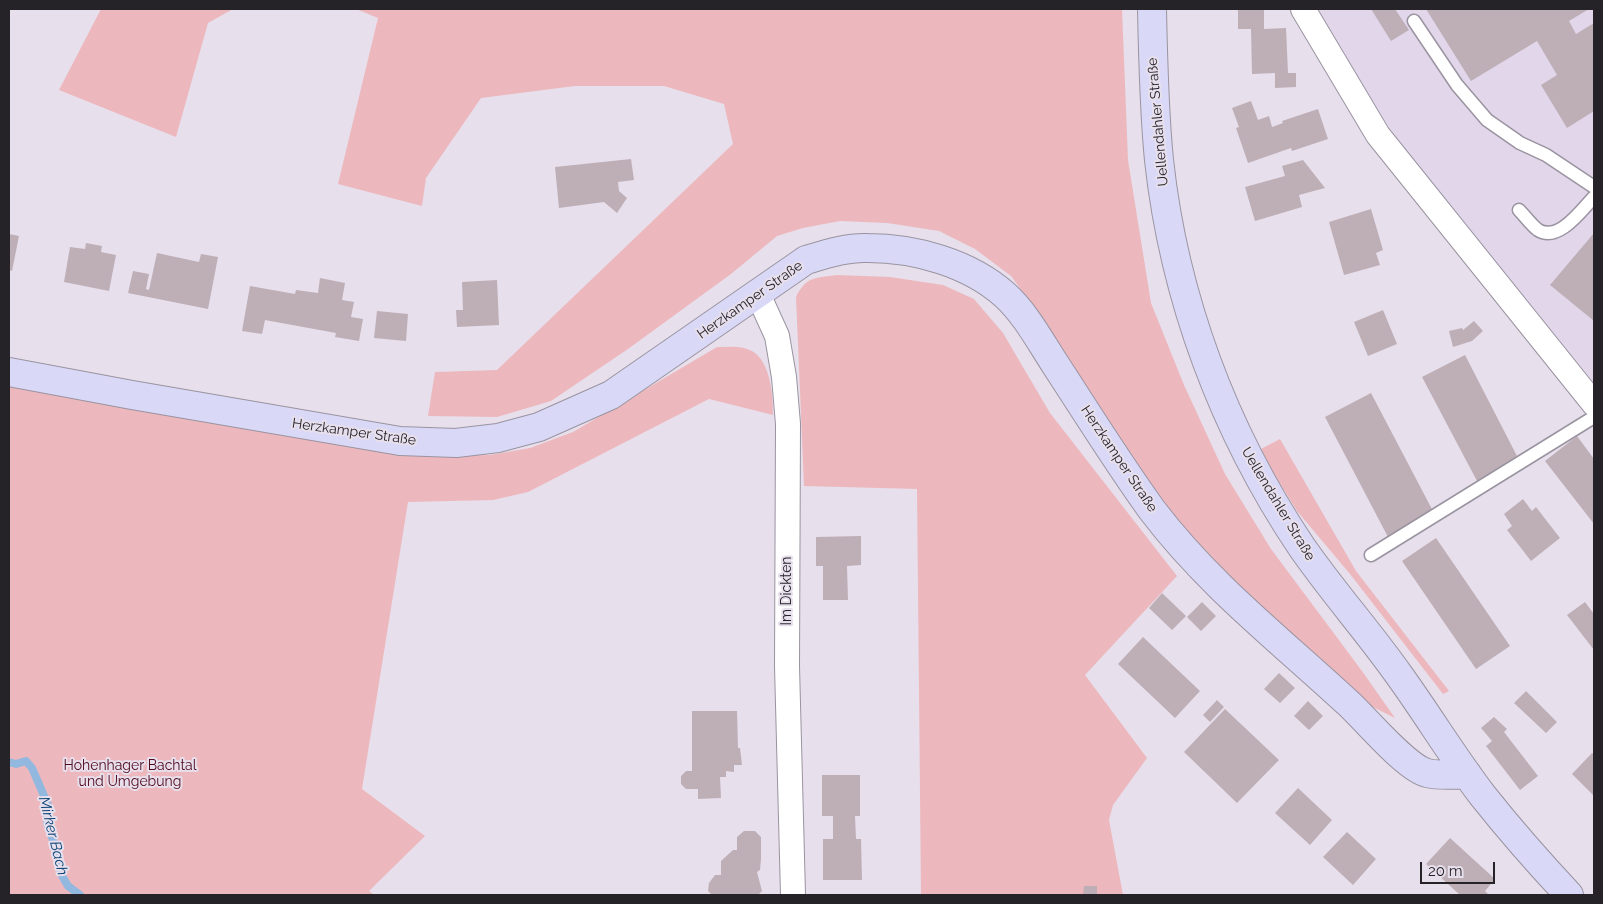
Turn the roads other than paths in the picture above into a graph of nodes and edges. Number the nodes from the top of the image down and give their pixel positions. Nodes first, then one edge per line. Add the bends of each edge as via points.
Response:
1 (1152, 9) edge
2 (1303, 9) edge
3 (1414, 21) dead end
4 (1594, 187) edge
5 (1594, 197) edge
6 (1519, 210) dead end
7 (757, 292) junction
8 (9, 372) edge
9 (1594, 404) edge
10 (1594, 417) edge
11 (1371, 555) dead end
12 (1445, 743) junction
13 (1390, 744) junction
14 (1467, 774) junction
15 (793, 895) edge
16 (1569, 895) edge

1 - 12 main road, Uellendahler Straße via 1159,161 1171,238 1187,304 1208,369 1248,456 1301,545 1398,674
2 - 9 street via 1378,135
3 - 4 lane via 1456,85 1487,120
5 - 6 lane via 1563,228 1553,232 1538,230
7 - 8 main road, Herzkamper Straße via 685,346 611,395 539,426 498,438 456,443 400,441 341,432
7 - 13 main road, Herzkamper Straße via 806,260 835,251 867,248 942,259 977,274 1006,296 1035,333 1153,510 1206,574
7 - 15 street, Im Dickten via 777,336 788,424 787,666
10 - 11 lane
12 - 13 main road via 1420,747
12 - 14 main road, Uellendahler Straße
13 - 14 main road, Herzkamper Straße via 1410,765 1425,772
14 - 16 main road, Uellendahler Straße via 1518,839

